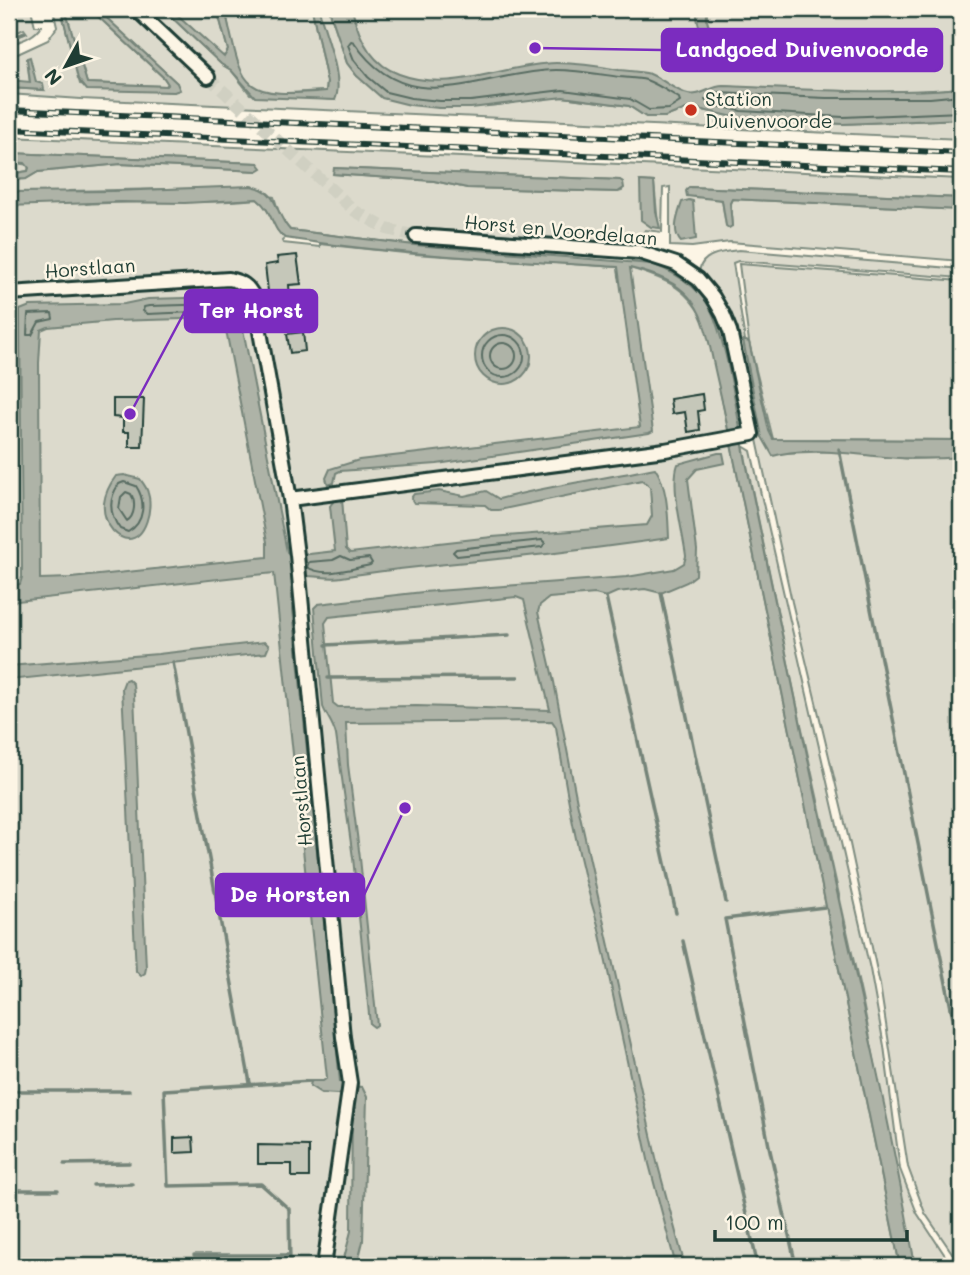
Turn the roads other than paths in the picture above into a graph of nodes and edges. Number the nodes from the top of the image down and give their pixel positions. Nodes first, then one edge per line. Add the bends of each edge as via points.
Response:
1 (136, 9) edge
2 (208, 77) tunnel mouth
3 (416, 236) tunnel mouth
4 (9, 293) edge
5 (290, 499) junction
6 (324, 1266) edge

1 - 2 street
3 - 5 street, Horst en Voordelaan via 639,253 676,264 698,279 723,314 749,435
4 - 5 street, Horstlaan via 241,281 250,289 256,308
5 - 6 street, Horstlaan via 349,1089

